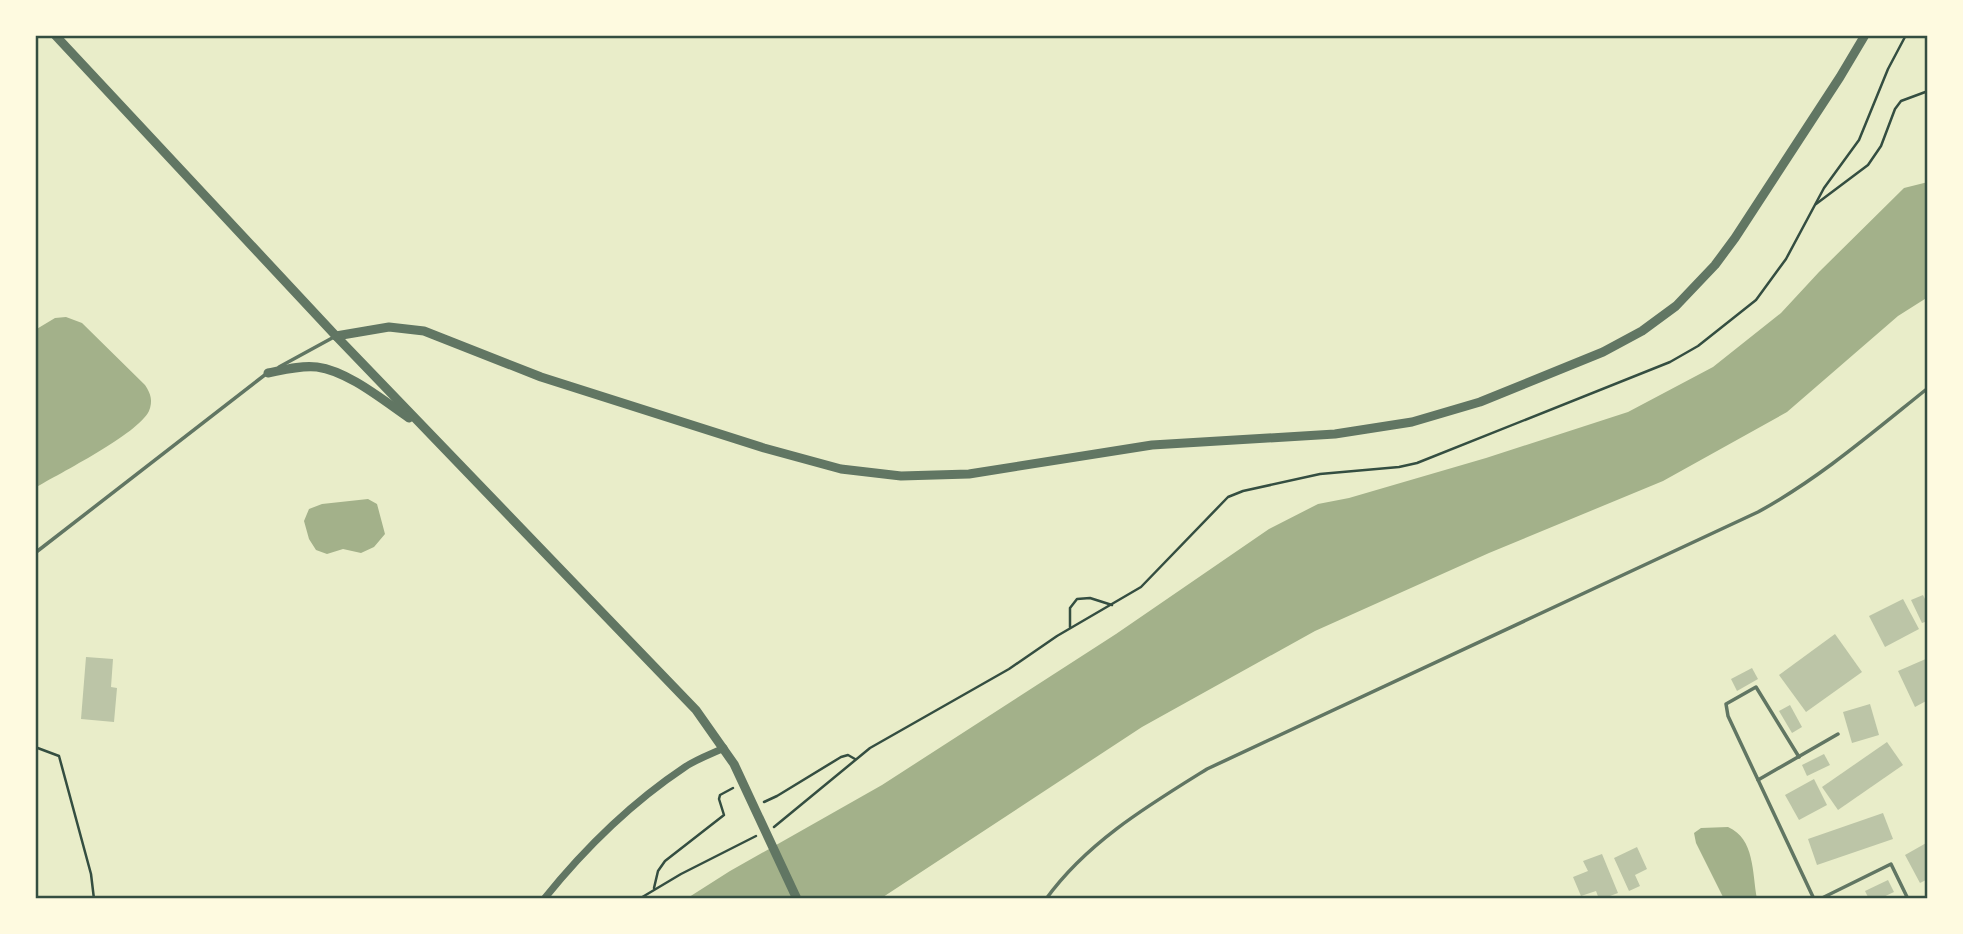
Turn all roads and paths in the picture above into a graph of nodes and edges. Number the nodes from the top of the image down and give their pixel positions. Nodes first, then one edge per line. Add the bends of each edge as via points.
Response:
1 (55, 35) edge
2 (1865, 35) edge
3 (1928, 91) edge
4 (1813, 206) dead end
5 (336, 337) junction
6 (268, 373) junction
7 (1928, 388) edge
8 (424, 428) junction
9 (1201, 523) dead end
10 (35, 553) edge
11 (1112, 605) junction
12 (1070, 628) junction
13 (1838, 734) dead end
14 (35, 747) edge
15 (724, 748) junction
16 (1799, 757) junction
17 (856, 760) junction
18 (1758, 780) junction
19 (745, 784) junction
20 (755, 806) junction
21 (654, 888) junction
22 (94, 899) edge
23 (544, 899) edge
24 (639, 899) edge
25 (797, 899) edge
26 (1046, 899) edge
27 (1814, 899) edge
28 (1820, 899) edge
29 (1908, 899) edge

1 - 5 street
2 - 5 street via 1735,238 1676,306 1603,352 1480,402 1412,422 1335,434 1153,445 969,474 889,475 841,469 764,448 541,377 424,331 389,327
3 - 4 path via 1901,101 1868,165
5 - 6 lane
5 - 8 street
6 - 8 street via 317,367 341,375
6 - 10 lane
7 - 26 lane via 1821,473 1769,506 1207,769 1088,852
8 - 15 street via 696,710
9 - 11 path via 1141,587
11 - 12 path
11 - 12 path via 1077,599 1070,608
12 - 17 path
13 - 16 lane
14 - 22 path via 59,756
15 - 19 street
15 - 23 street via 687,765 640,802 596,839
16 - 18 lane
16 - 18 lane via 1756,687 1726,704
17 - 20 path via 841,757
17 - 21 path via 774,827
18 - 27 lane
19 - 20 street
19 - 21 path via 720,795 724,815 665,861
20 - 25 street
21 - 24 path
28 - 29 lane via 1891,864

